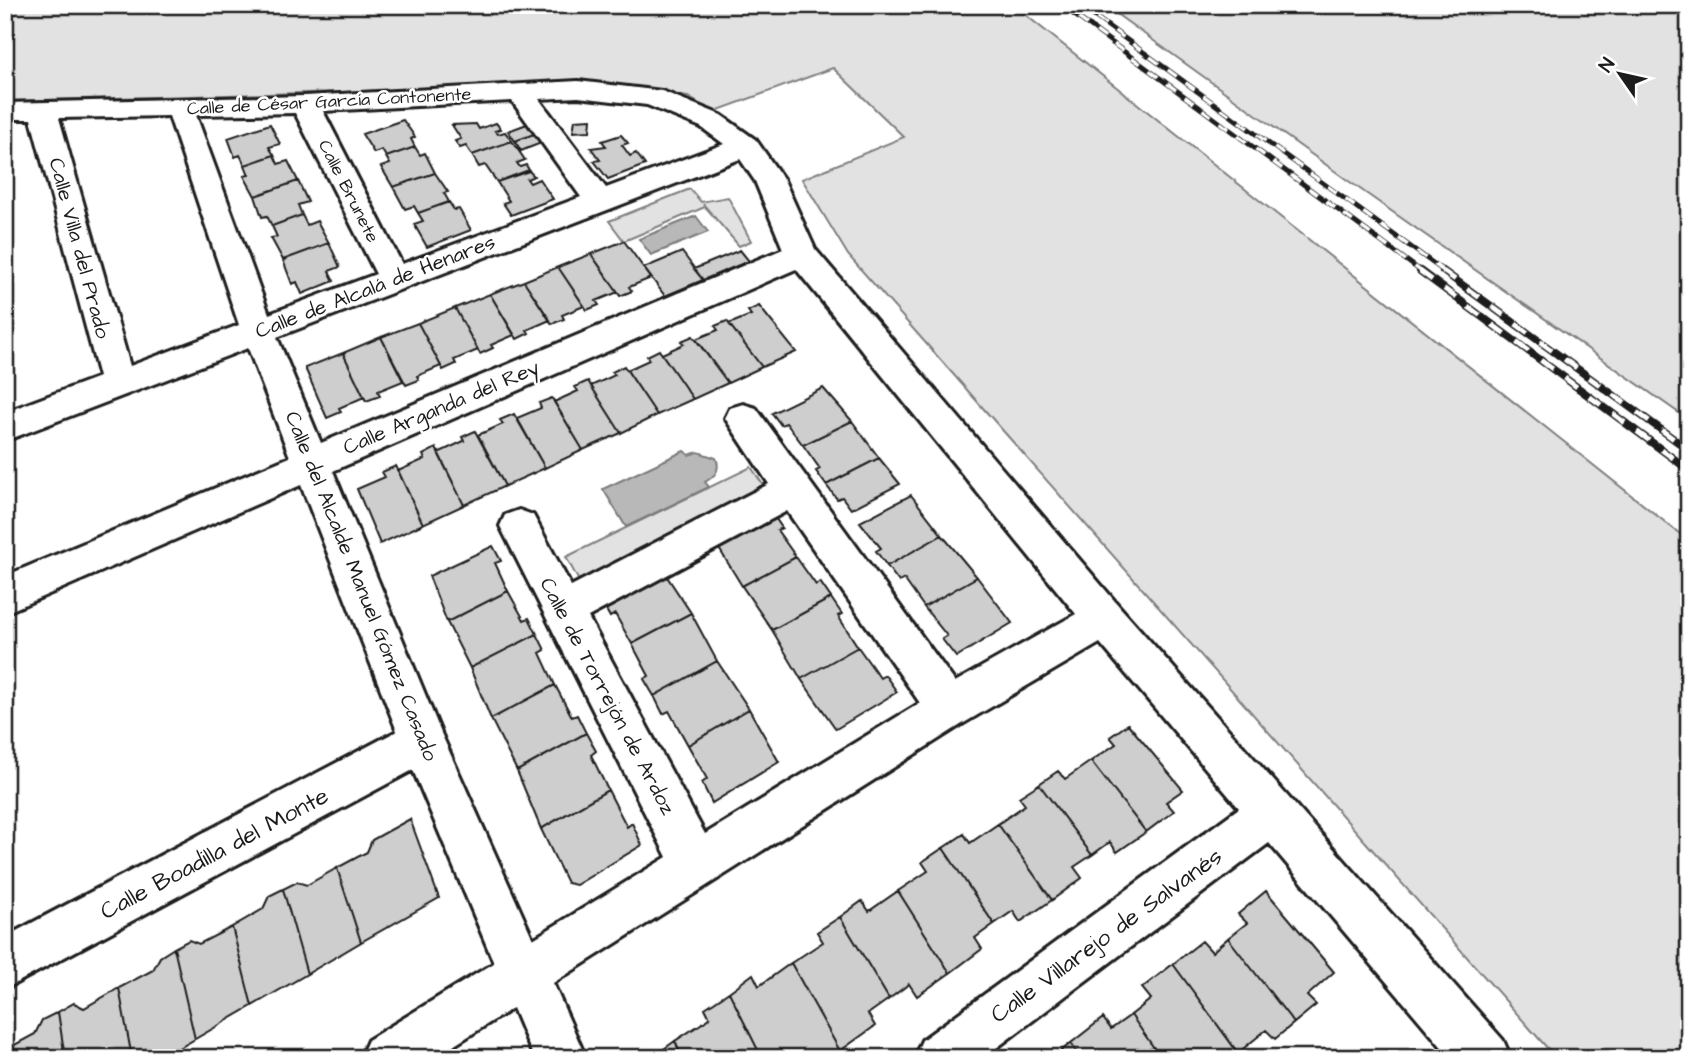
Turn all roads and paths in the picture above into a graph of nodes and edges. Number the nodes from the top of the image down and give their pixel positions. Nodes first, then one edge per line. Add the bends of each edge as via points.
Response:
1 (519, 92) junction
2 (305, 104) junction
3 (180, 108) junction
4 (43, 110) junction
5 (5, 111) edge
6 (746, 146) junction
7 (599, 200) junction
8 (801, 254) junction
9 (394, 279) junction
10 (258, 331) junction
11 (118, 385) junction
12 (743, 418) dead end
13 (5, 427) edge
14 (313, 462) junction
15 (794, 489) junction
16 (519, 526) dead end
17 (5, 595) edge
18 (563, 610) junction
19 (1105, 619) junction
20 (949, 709) junction
21 (423, 741) junction
22 (1272, 812) junction
23 (696, 867) junction
24 (5, 964) edge
25 (525, 973) junction
26 (386, 1058) edge
27 (560, 1058) edge
28 (940, 1058) edge
29 (1485, 1058) edge

1 - 2 street, Calle de César García Contonente
1 - 6 street, Calle de César García Contonente via 578,89 652,97 710,121
1 - 7 street
2 - 3 street, Calle de César García Contonente
2 - 9 street, Calle Brunete
3 - 4 street, Calle de César García Contonente
3 - 10 street, Calle del Alcalde Manuel Gómez Casado
4 - 5 street, Calle de César García Contonente
4 - 11 street, Calle Villa del Prado
6 - 7 street, Calle de Alcalá de Henares
6 - 8 street via 769,180
7 - 9 street, Calle de Alcalá de Henares
8 - 14 street, Calle Arganda del Rey
8 - 19 street
9 - 10 street, Calle de Alcalá de Henares
10 - 11 street, Calle de Alcalá de Henares
10 - 14 street, Calle del Alcalde Manuel Gómez Casado
11 - 13 street, Calle de Alcalá de Henares
12 - 15 street
14 - 17 street, Calle Arganda del Rey
14 - 21 street, Calle del Alcalde Manuel Gómez Casado
15 - 18 street
15 - 20 street
16 - 18 street, Calle de Torrejón de Ardoz
18 - 23 street, Calle de Torrejón de Ardoz
19 - 20 street
19 - 22 street
20 - 23 street
21 - 24 street, Calle Boadilla del Monte
21 - 25 street, Calle del Alcalde Manuel Gómez Casado
22 - 28 street, Calle Villarejo de Salvanés
22 - 29 street
23 - 25 street
25 - 26 street
25 - 27 street, Calle del Alcalde Manuel Gómez Casado

